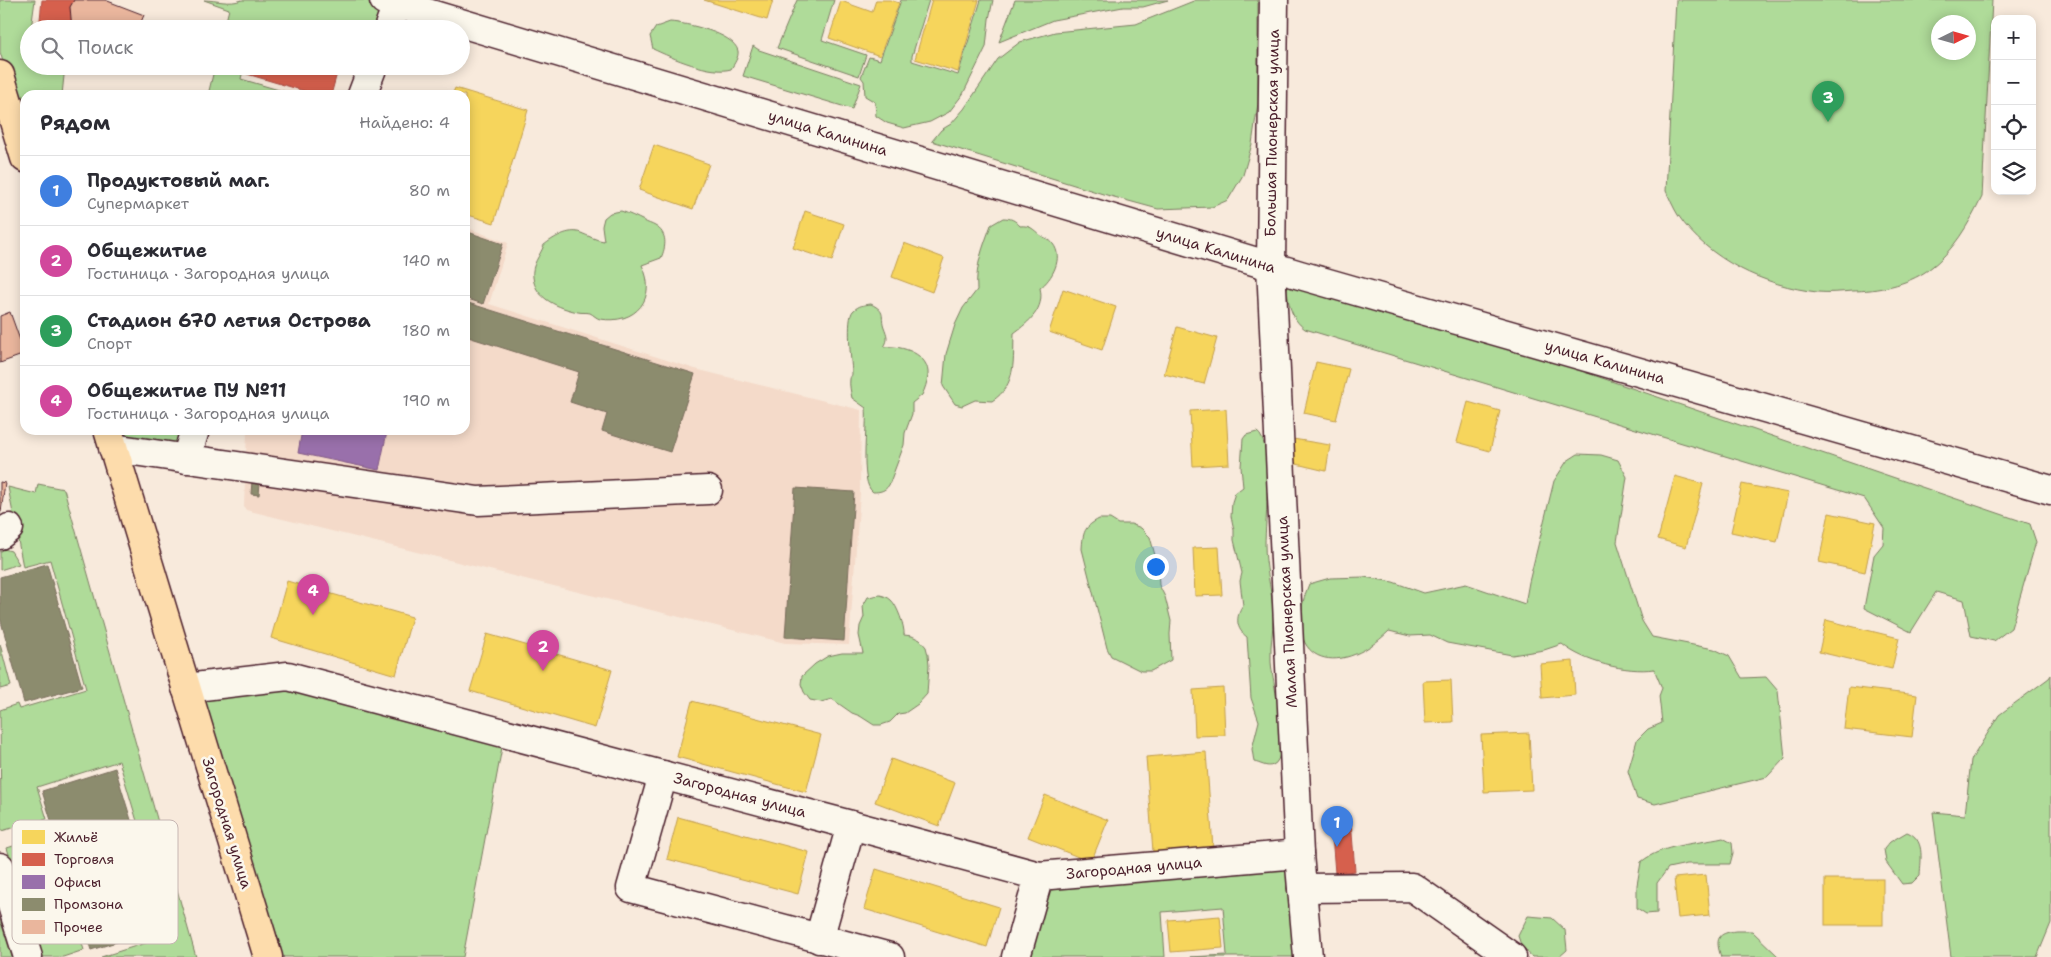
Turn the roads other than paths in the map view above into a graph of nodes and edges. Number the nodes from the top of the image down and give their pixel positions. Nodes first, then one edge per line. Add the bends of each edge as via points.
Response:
1 (1274, 0) edge
2 (390, 11) edge
3 (421, 20) edge
4 (470, 34) edge
5 (0, 75) edge
6 (370, 75) edge
7 (364, 90) edge
8 (20, 141) edge
9 (1271, 266) junction
10 (193, 435) edge
11 (110, 439) edge
12 (186, 459) junction
13 (708, 490) dead end
14 (2051, 490) edge
15 (186, 688) junction
16 (663, 775) junction
17 (851, 825) junction
18 (1299, 854) junction
19 (0, 868) edge
20 (1039, 876) junction
21 (1302, 888) junction
22 (12, 906) edge
23 (819, 939) junction
24 (24, 944) edge
25 (28, 957) edge
26 (268, 957) edge
27 (890, 957) edge
28 (1016, 957) edge
29 (1308, 957) edge
30 (1512, 957) edge

1 - 9 street, Большая Пионерская улица
2 - 3 street, улица Калинина
4 - 9 street, улица Калинина
5 - 8 highway
6 - 7 street
9 - 14 street, улица Калинина
9 - 18 street, Малая Пионерская улица
10 - 12 street
11 - 12 street
11 - 15 highway, Загородная улица
12 - 13 street via 478,501
15 - 16 street, Загородная улица via 288,676
15 - 26 highway, Загородная улица
16 - 17 street, Загородная улица
16 - 23 street via 631,888
17 - 20 street, Загородная улица
17 - 23 street
18 - 20 street, Загородная улица
18 - 21 street, Малая Пионерская улица
19 - 22 street
20 - 28 street
21 - 29 street, Малая Пионерская улица
21 - 30 street via 1412,887
23 - 27 street
24 - 25 street

